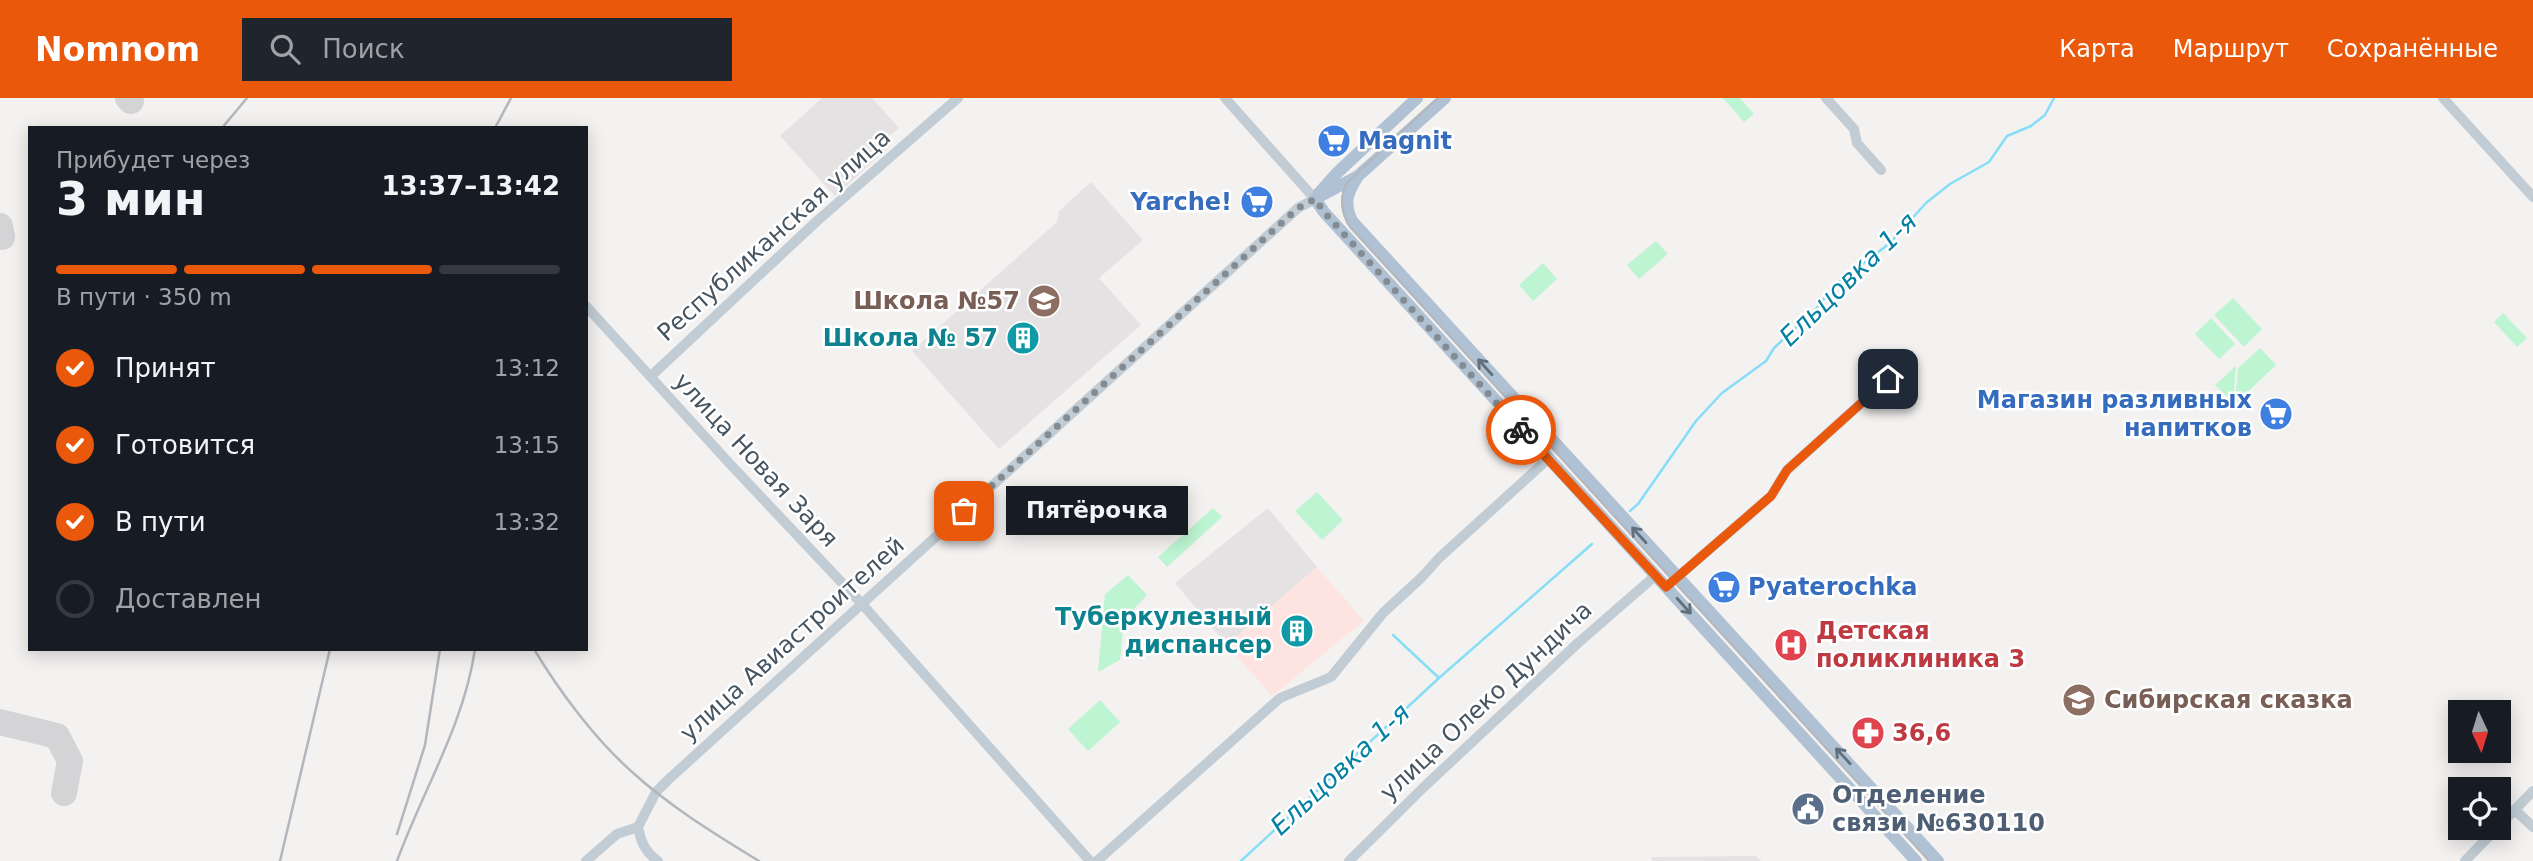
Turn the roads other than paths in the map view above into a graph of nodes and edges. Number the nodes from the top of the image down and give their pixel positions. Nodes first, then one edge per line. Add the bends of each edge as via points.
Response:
1 (958, 98) edge
2 (1225, 98) edge
3 (1417, 98) edge
4 (1445, 98) edge
5 (1826, 98) edge
6 (2443, 98) edge
7 (1881, 170) dead end
8 (1358, 176) junction
9 (2533, 197) edge
10 (1315, 199) junction
11 (1347, 211) junction
12 (588, 308) edge
13 (650, 376) junction
14 (1888, 379) dead end
15 (1548, 459) junction
16 (1655, 576) junction
17 (1677, 576) junction
18 (1666, 587) junction
19 (862, 604) junction
20 (2533, 791) edge
21 (2515, 810) junction
22 (2511, 814) edge
23 (638, 827) junction
24 (2533, 827) edge
25 (2485, 840) edge
26 (586, 861) edge
27 (658, 861) edge
28 (1090, 861) edge
29 (1097, 861) edge
30 (1349, 861) edge
31 (1916, 861) edge
32 (1938, 861) edge
33 (2465, 861) edge

1 - 13 street, Республиканская улица
2 - 10 street
3 - 10 main road, улица Авиастроителей via 1336,173
4 - 8 main road, улица Авиастроителей
5 - 7 street
6 - 9 street
8 - 10 main road, улица Авиастроителей
8 - 11 main road via 1347,194
10 - 11 main road
10 - 15 main road
10 - 19 street, улица Авиастроителей via 1298,208
17 -> 11 main road
12 - 13 street, улица Новая Заря
13 - 19 street, улица Новая Заря
14 - 17 street via 1787,470 1771,496
15 - 16 main road
15 - 29 street via 1383,613 1331,677 1280,698
16 - 18 main road
16 - 30 street, улица Олеко Дундича via 1568,652
17 - 18 street
32 -> 17 main road
18 -> 31 main road
19 - 23 street, улица Авиастроителей via 656,792
19 - 28 street, улица Новая Заря
20 - 21 street
21 - 22 street
21 - 24 street
23 - 26 street via 617,834
23 - 27 street via 641,841
25 - 33 street

